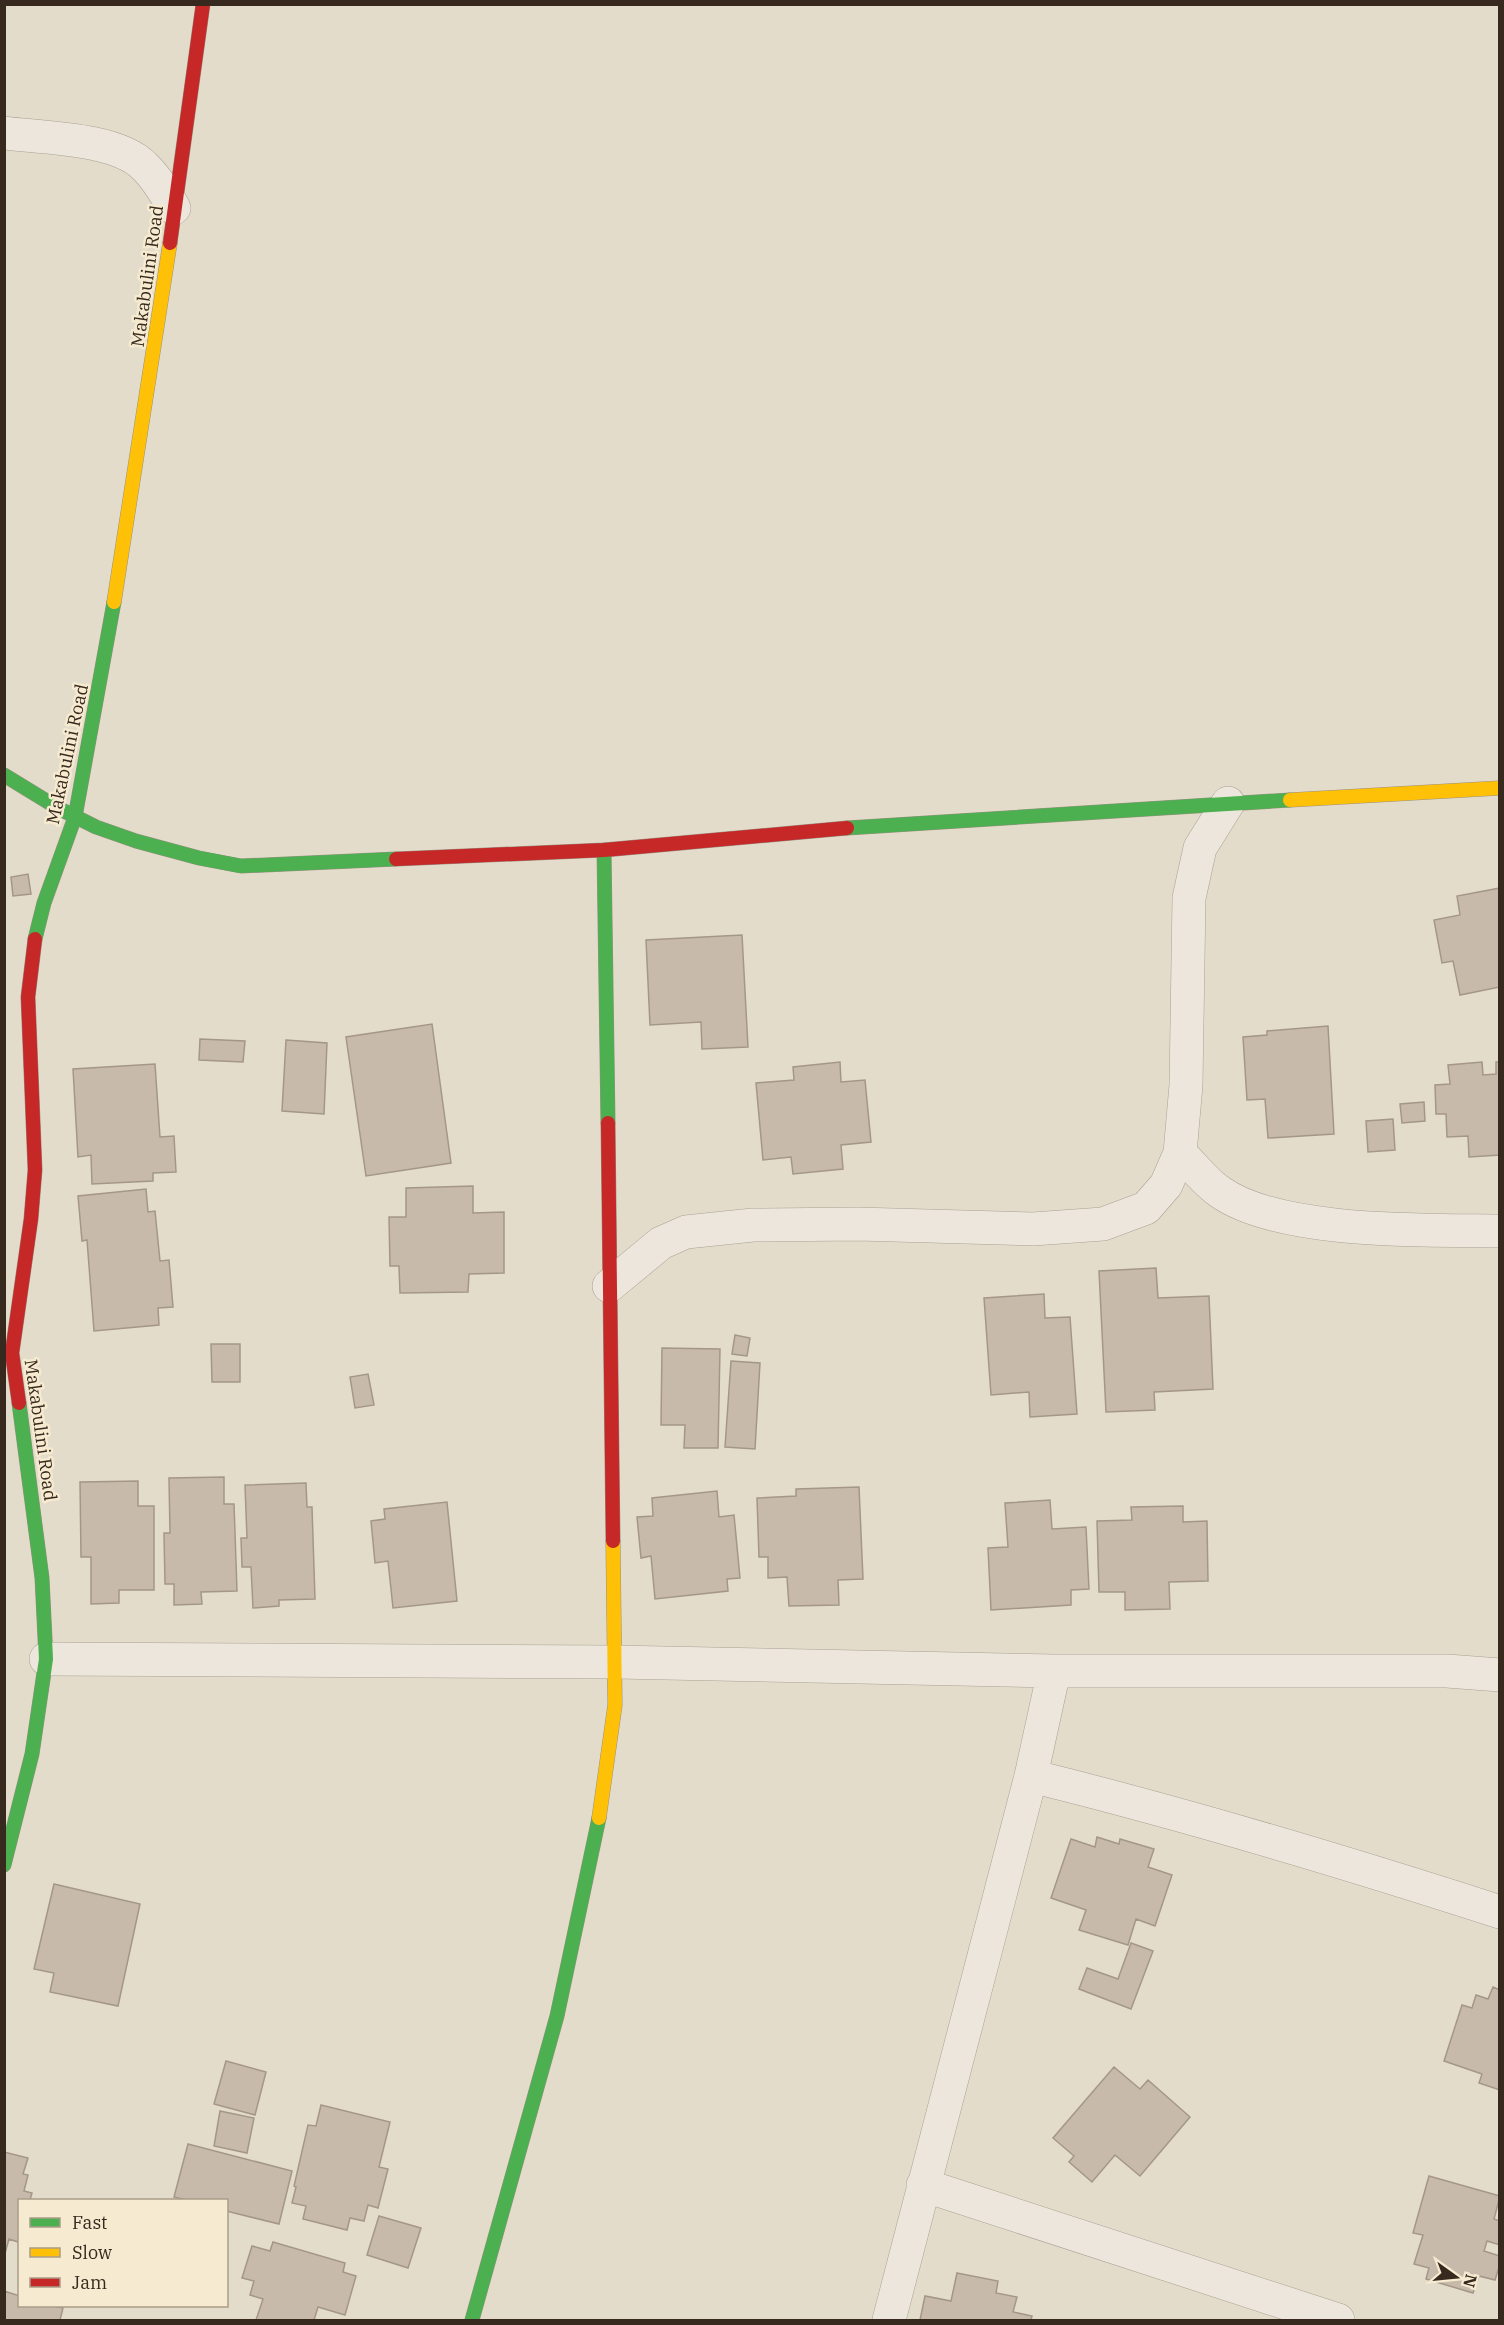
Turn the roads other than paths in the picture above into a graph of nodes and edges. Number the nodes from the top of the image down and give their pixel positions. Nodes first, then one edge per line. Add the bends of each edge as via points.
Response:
1 (202, 4) edge
2 (4, 133) edge
3 (174, 208) junction
4 (4, 775) edge
5 (1500, 789) edge
6 (1228, 803) junction
7 (75, 817) junction
8 (604, 850) junction
9 (1180, 1153) junction
10 (1500, 1231) edge
11 (609, 1286) junction
12 (8, 1353) edge
13 (46, 1659) junction
14 (616, 1662) junction
15 (1054, 1671) junction
16 (1500, 1675) edge
17 (1031, 1776) junction
18 (4, 1865) edge
19 (1500, 1912) edge
20 (923, 2185) junction
21 (472, 2320) edge
22 (889, 2320) edge
23 (1338, 2320) edge

1 - 3 street, Makabulini Road
2 - 3 street via 126,153 154,176
3 - 7 street, Makabulini Road via 137,464
4 - 7 street
5 - 6 street
6 - 8 street via 908,823
6 - 9 street via 1200,848 1189,898 1186,1085
7 - 8 street via 190,858 241,866
7 - 12 street, Makabulini Road via 44,903 33,949 28,997 35,1170 31,1219
8 - 11 street
9 - 10 street via 1219,1192 1261,1212 1294,1220 1352,1225
9 - 11 street via 1166,1185 1146,1208 1103,1224 1033,1229 753,1225 686,1232 661,1243
11 - 14 street
12 - 13 street, Makabulini Road via 42,1578
13 - 14 street
13 - 18 street, Makabulini Road via 33,1754
14 - 15 street
14 - 21 street via 608,1773 592,1868 522,2146
15 - 16 street via 1447,1671
15 - 17 street
17 - 19 street via 1246,1834
17 - 20 street
20 - 22 street
20 - 23 street

